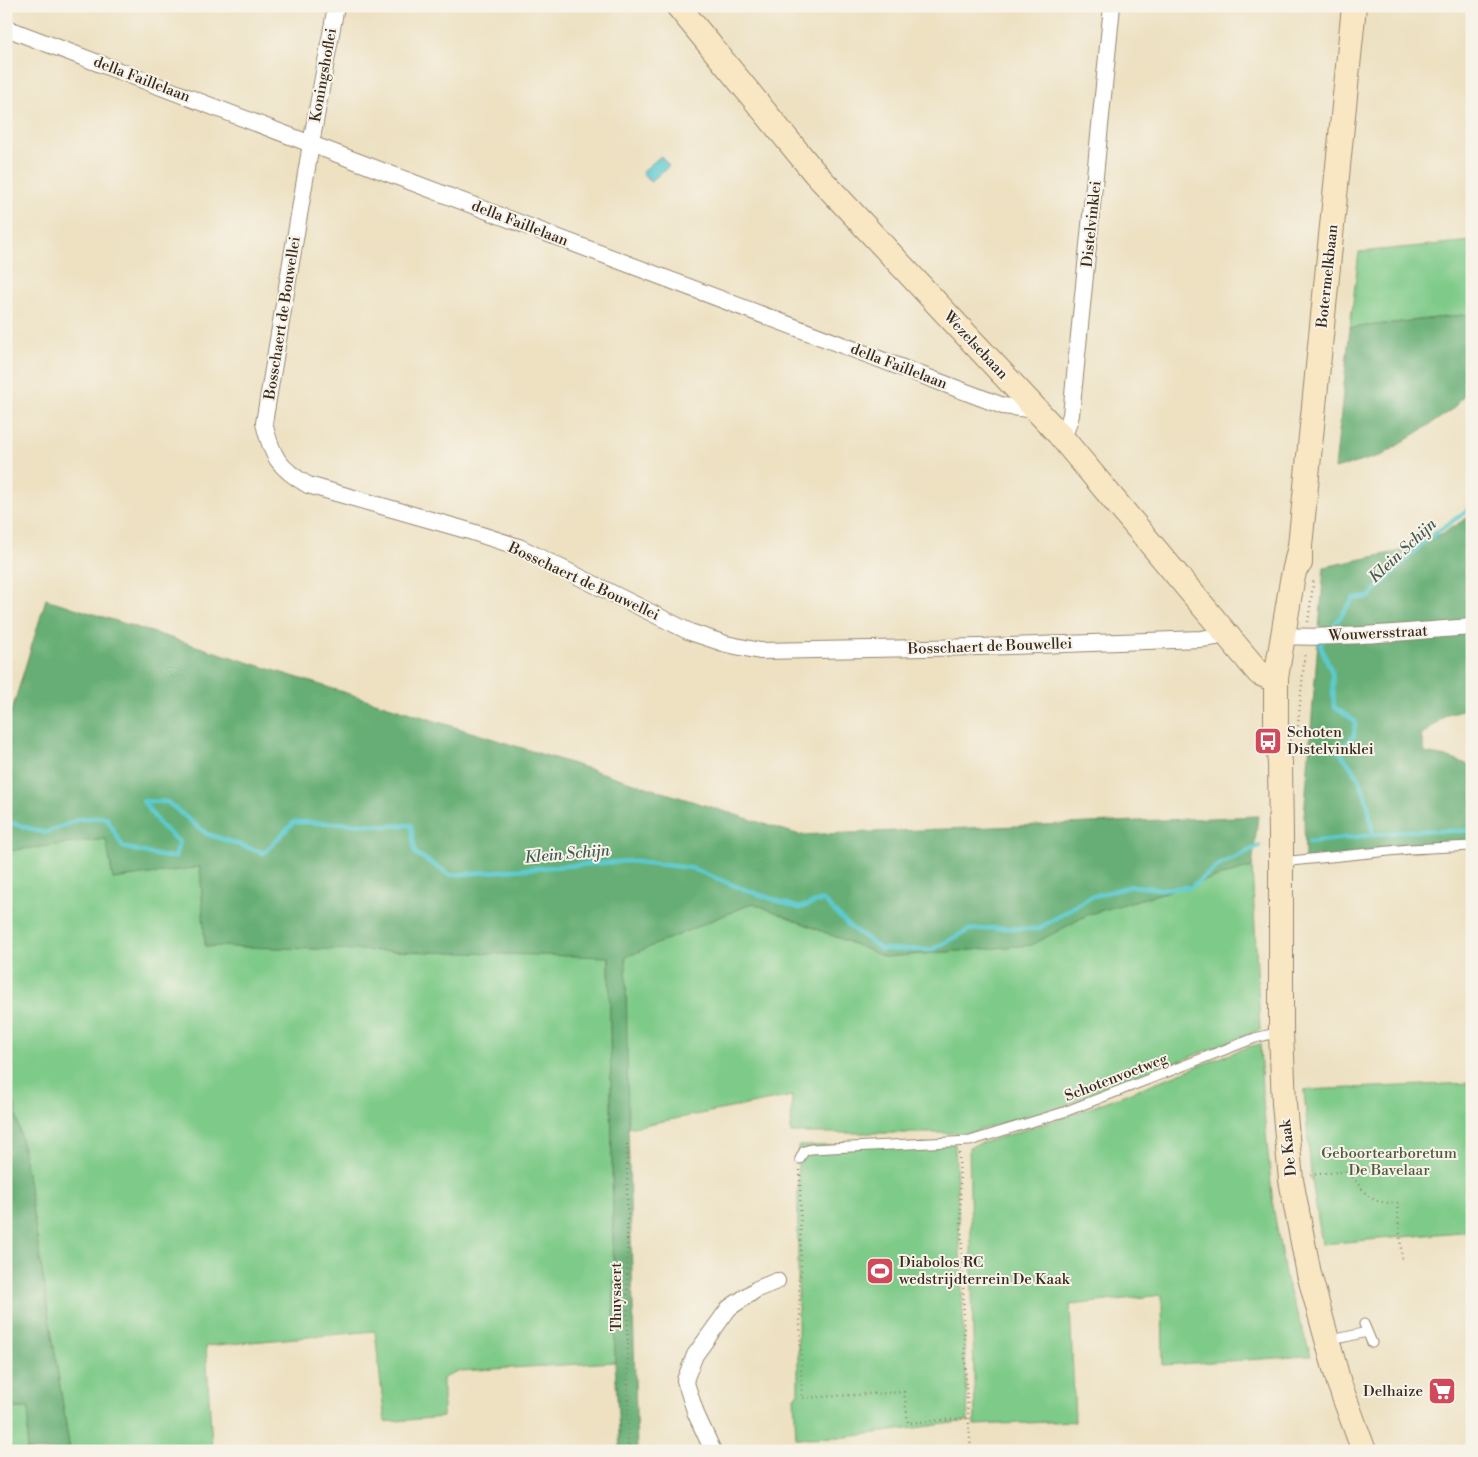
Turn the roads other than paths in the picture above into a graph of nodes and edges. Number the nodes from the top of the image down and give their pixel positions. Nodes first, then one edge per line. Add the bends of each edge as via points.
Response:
1 (336, 6) edge
2 (678, 6) edge
3 (1112, 6) edge
4 (1354, 6) edge
5 (6, 28) edge
6 (311, 144) junction
7 (1036, 410) junction
8 (1063, 440) junction
9 (1472, 627) edge
10 (1225, 633) junction
11 (1290, 636) junction
12 (1276, 678) junction
13 (1280, 763) junction
14 (1281, 836) joint
15 (1472, 846) edge
16 (1281, 862) junction
17 (1280, 1032) junction
18 (800, 1159) road end
19 (777, 1281) dead end
20 (1327, 1341) junction
21 (1372, 1343) dead end
22 (713, 1451) edge
23 (1364, 1451) edge

1 - 6 street, Koningshoflei
2 - 7 main road, Wezelsebaan via 814,172
3 - 8 street, Distelvinklei via 1072,415
4 - 11 main road, Botermelkbaan via 1300,546 1300,581
5 - 6 street, della Faillelaan
6 - 7 street, della Faillelaan via 1003,406
6 - 10 street, Bosschaert de Bouwellei via 264,423 269,445 279,464 308,485 519,547 690,632 760,651 1191,640
7 - 8 main road, Wezelsebaan
8 - 10 main road, Wezelsebaan
9 - 11 street, Wouwersstraat
10 - 12 main road, Wezelsebaan via 1259,673
11 - 12 main road, Botermelkbaan
11 - 13 main road, Botermelkbaan
12 - 13 main road, Botermelkbaan
13 - 14 main road, Botermelkbaan
14 - 16 main road, De Kaak
15 - 16 lane
16 - 17 main road, De Kaak
17 - 18 lane, Schotenvoetweg via 1255,1038 1064,1112 970,1141 811,1149 804,1151
17 - 20 main road, De Kaak via 1291,1176 1309,1274
19 - 22 street via 757,1289 729,1308 695,1355 685,1380
20 - 21 lane via 1365,1328
20 - 23 main road, De Kaak

